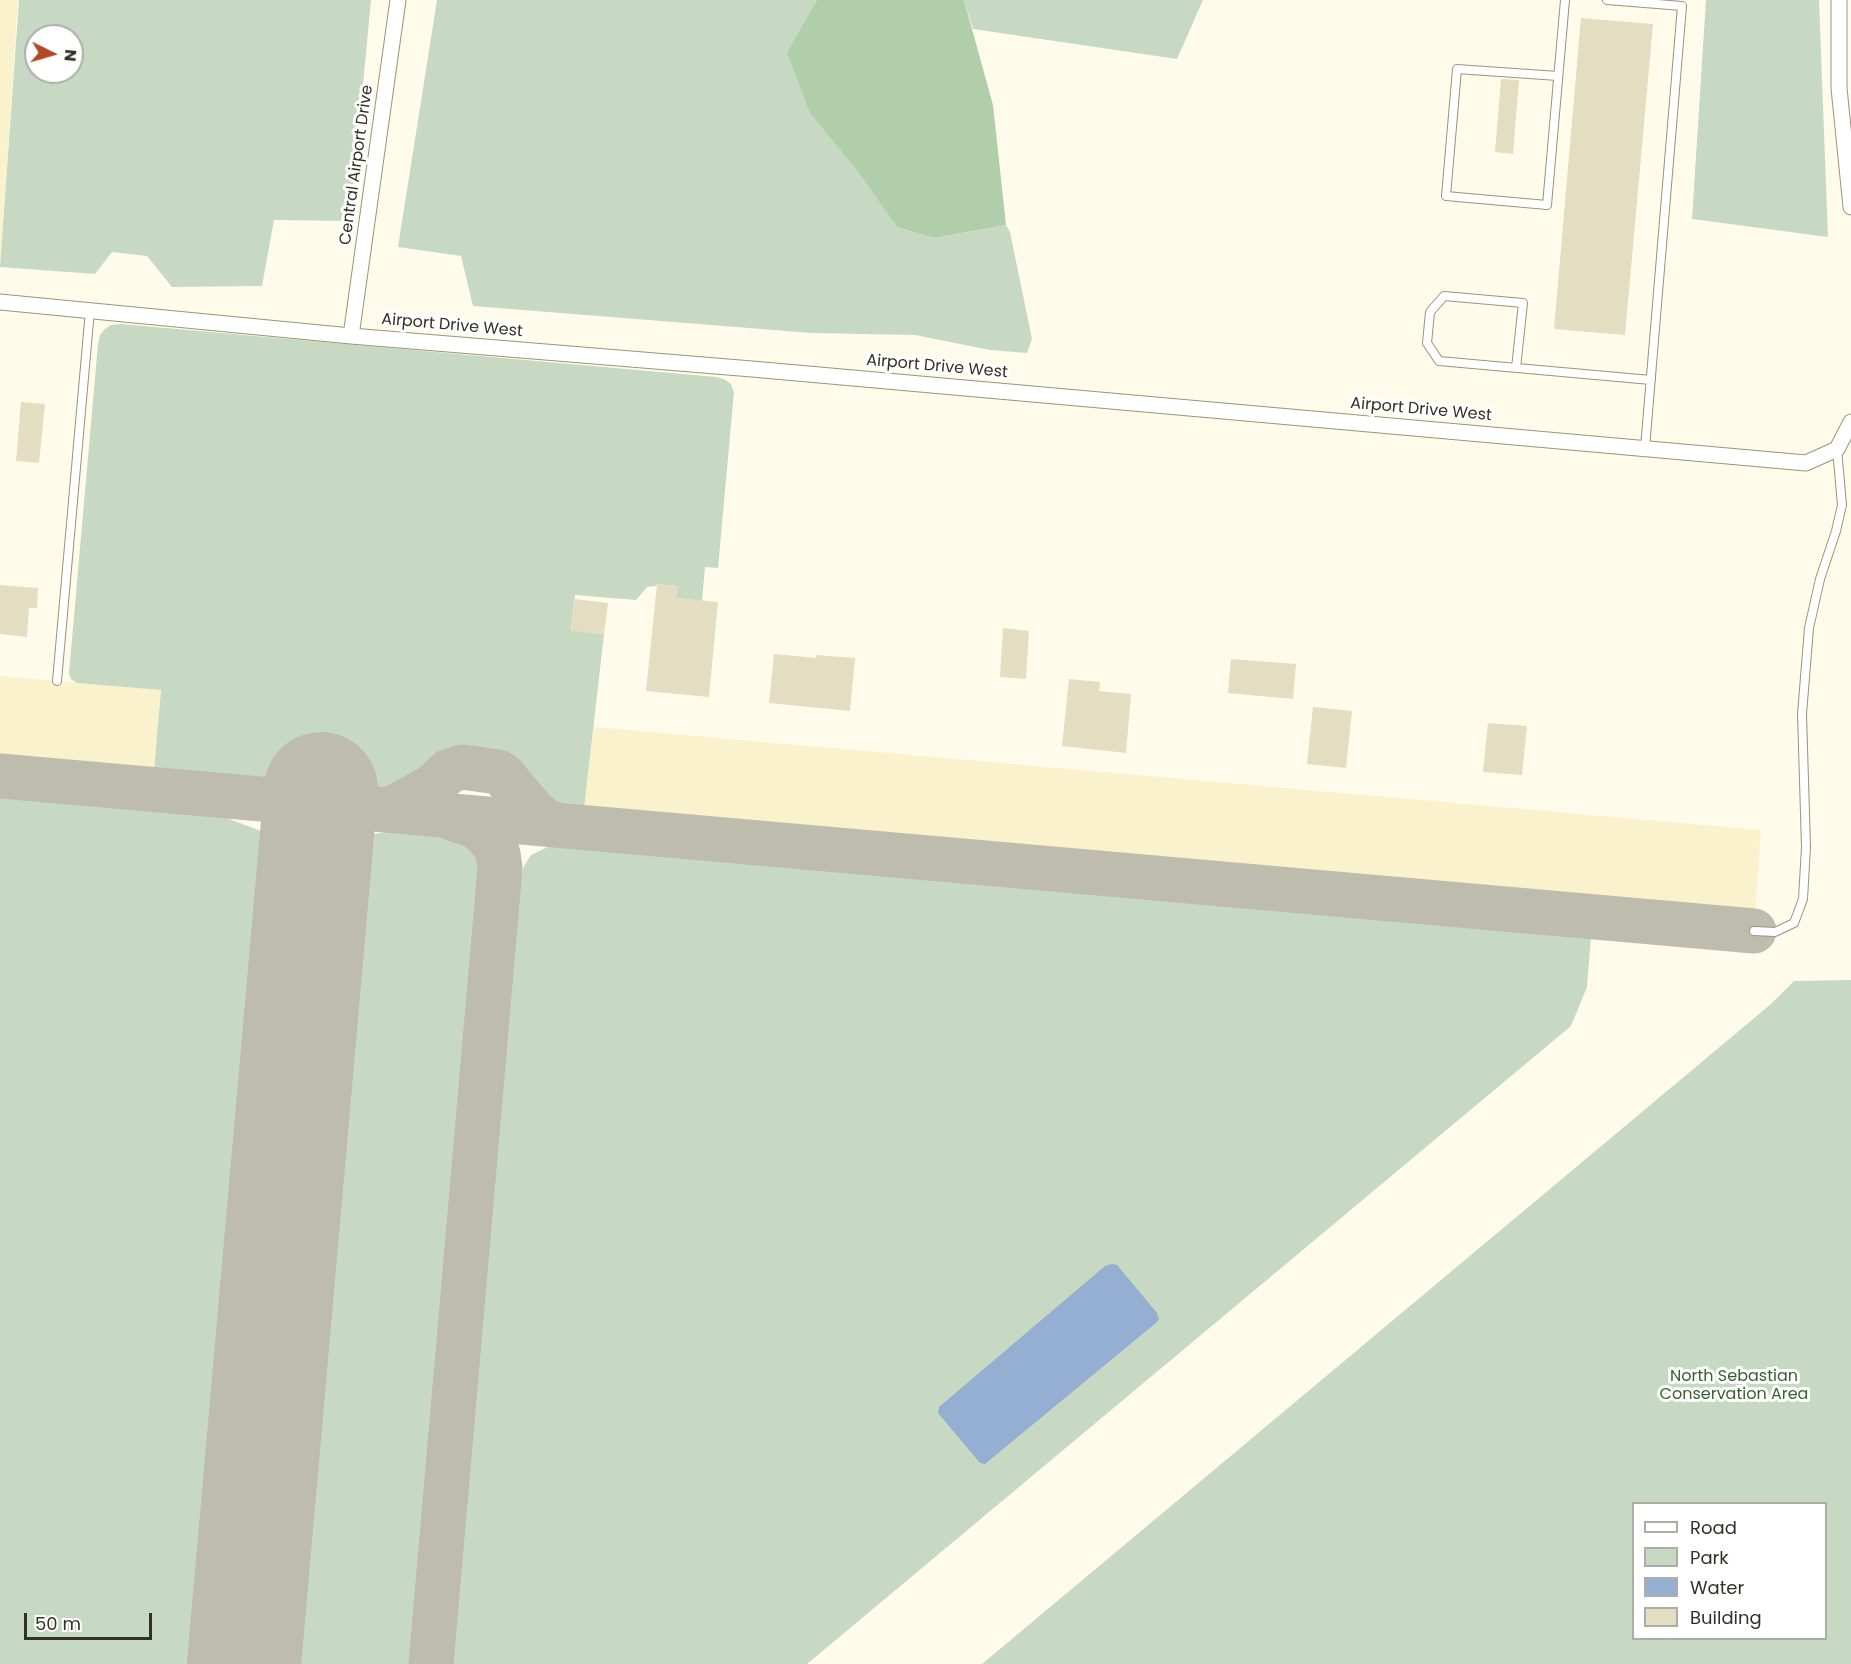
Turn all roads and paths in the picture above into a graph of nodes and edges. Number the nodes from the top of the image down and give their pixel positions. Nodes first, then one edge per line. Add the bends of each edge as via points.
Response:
1 (398, 0) edge
2 (1565, 0) edge
3 (1607, 0) edge
4 (1839, 0) edge
5 (1558, 76) junction
6 (1851, 207) edge
7 (0, 302) edge
8 (90, 310) junction
9 (351, 336) junction
10 (1516, 368) junction
11 (1651, 380) junction
12 (1851, 422) edge
13 (1645, 448) junction
14 (1837, 449) junction
15 (57, 681) dead end
16 (1754, 930) dead end

1 - 9 street, Central Airport Drive
2 - 5 lane
3 - 11 lane via 1682,6
4 - 6 street via 1839,88
5 - 5 lane via 1547,205 1446,196 1457,69
7 - 8 street, Airport Drive West
8 - 9 street, Airport Drive West
8 - 15 lane
9 - 13 street, Airport Drive West
10 - 10 lane via 1439,361 1427,344 1430,312 1444,296 1523,303
10 - 11 lane
11 - 13 lane
12 - 14 street
13 - 14 street, Airport Drive West via 1806,463
14 - 16 lane via 1842,505 1809,628 1803,703 1803,899 1794,923 1775,932

